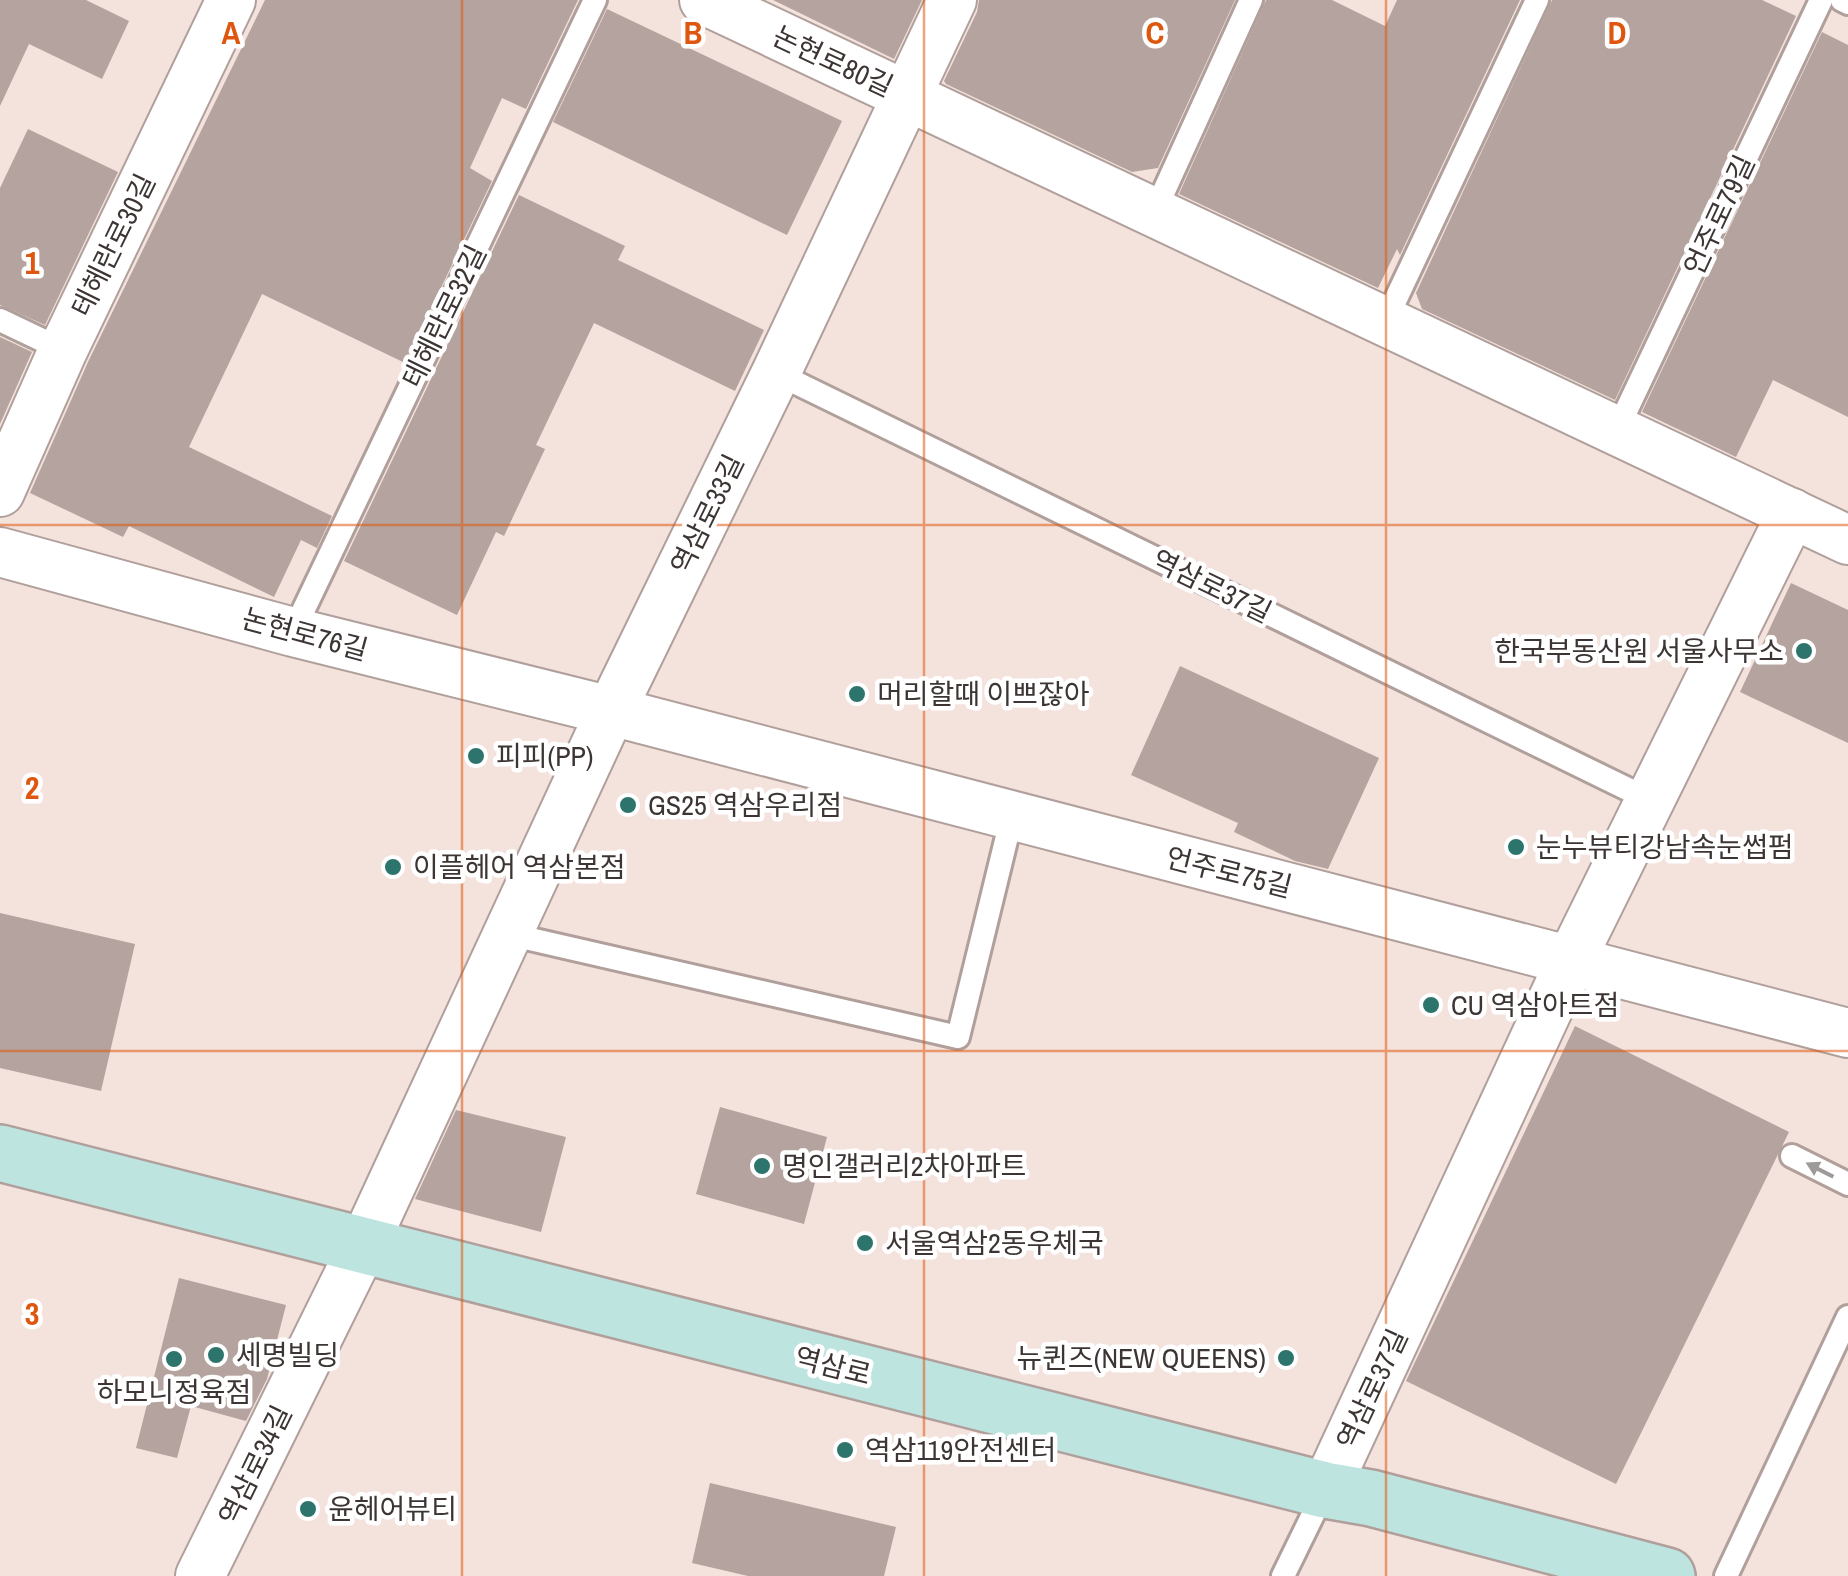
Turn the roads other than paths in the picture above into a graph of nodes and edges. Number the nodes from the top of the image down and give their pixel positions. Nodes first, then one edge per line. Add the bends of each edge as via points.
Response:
1 (232, 0) edge
2 (595, 0) edge
3 (704, 0) edge
4 (952, 0) edge
5 (1251, 0) edge
6 (1537, 0) edge
7 (1821, 0) edge
8 (907, 96) junction
9 (1154, 213) junction
10 (0, 320) edge
11 (1386, 322) junction
12 (63, 350) junction
13 (776, 373) junction
14 (1616, 430) junction
15 (0, 492) edge
16 (1792, 513) junction
17 (1848, 540) edge
18 (0, 552) edge
19 (293, 632) junction
20 (611, 711) junction
21 (1648, 799) junction
22 (1012, 816) junction
23 (508, 934) junction
24 (1571, 960) junction
25 (1848, 1033) edge
26 (0, 1153) edge
27 (1792, 1156) dead end
28 (1848, 1184) edge
29 (363, 1246) junction
30 (1848, 1317) edge
31 (1325, 1490) junction
32 (200, 1576) edge
33 (1283, 1576) edge
34 (1667, 1576) edge
35 (1726, 1576) edge

1 - 12 street, 테헤란로30길
2 - 19 lane, 테헤란로32길
3 - 8 street, 논현로80길
4 - 8 street, 역삼로33길
5 - 9 lane
6 - 11 lane
7 - 14 lane, 언주로79길
8 - 9 street
8 - 13 street, 역삼로33길
9 - 11 street
10 - 12 lane
11 - 14 street
12 - 15 street, 테헤란로30길
13 - 20 street, 역삼로33길
13 - 21 lane, 역삼로37길
14 - 16 street
16 - 17 street
16 - 21 street, 역삼로37길
18 - 19 street, 논현로76길
19 - 20 street, 논현로76길
20 - 22 street, 언주로75길
20 - 23 street, 역삼로33길
21 - 24 street, 역삼로37길
22 - 23 lane via 958,1037
22 - 24 street, 언주로75길
23 - 29 street, 역삼로33길
24 - 25 street, 언주로75길
24 - 31 street, 역삼로37길
26 - 29 main road, 역삼로
28 -> 27 lane
29 - 31 main road, 역삼로
29 - 32 street, 역삼로34길
30 - 35 lane
31 - 33 lane
31 - 34 main road, 역삼로

